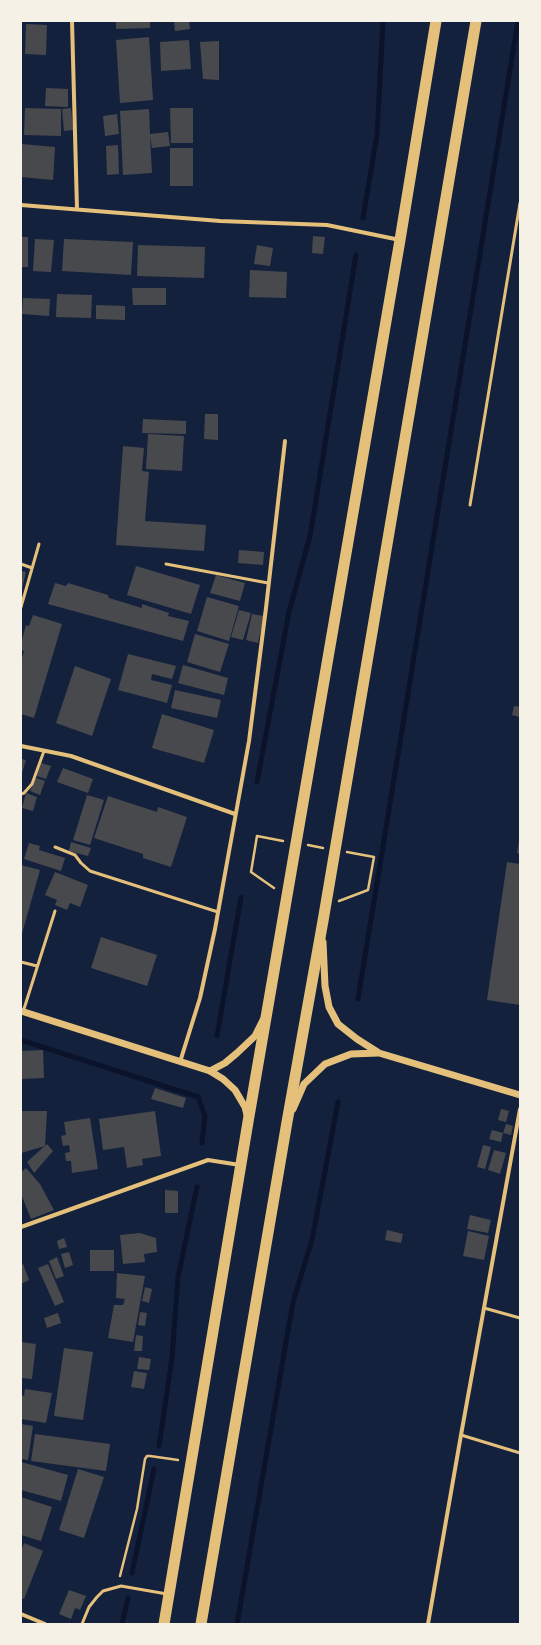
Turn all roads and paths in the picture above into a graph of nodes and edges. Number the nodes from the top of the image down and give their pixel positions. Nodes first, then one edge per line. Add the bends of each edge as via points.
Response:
1 (72, 21) edge
2 (436, 21) edge
3 (476, 21) edge
4 (520, 203) edge
5 (21, 205) edge
6 (77, 209) junction
7 (400, 240) junction
8 (285, 441) dead end
9 (470, 505) dead end
10 (39, 544) dead end
11 (21, 564) edge
12 (166, 564) dead end
13 (32, 568) junction
14 (268, 583) junction
15 (21, 607) edge
16 (21, 746) edge
17 (44, 751) junction
18 (21, 794) edge
19 (235, 814) junction
20 (288, 842) dead end
21 (304, 845) dead end
22 (55, 848) dead end
23 (327, 849) dead end
24 (343, 852) dead end
25 (287, 898) junction
26 (326, 906) junction
27 (55, 911) dead end
28 (218, 912) junction
29 (323, 921) junction
30 (21, 962) edge
31 (37, 966) junction
32 (267, 1010) junction
33 (22, 1011) edge
34 (379, 1053) junction
35 (180, 1062) junction
36 (210, 1071) junction
37 (520, 1095) edge
38 (520, 1109) edge
39 (248, 1122) junction
40 (287, 1122) junction
41 (241, 1165) junction
42 (21, 1227) edge
43 (484, 1308) junction
44 (520, 1318) edge
45 (461, 1435) junction
46 (520, 1453) edge
47 (176, 1460) dead end
48 (116, 1587) junction
49 (169, 1595) junction
50 (21, 1614) edge
51 (45, 1624) edge
52 (82, 1624) edge
53 (164, 1624) edge
54 (201, 1624) edge
55 (428, 1624) edge

1 - 6 street
2 - 7 highway
3 - 26 highway
4 - 9 lane
5 - 6 street
6 - 7 street via 220,221 327,225
7 - 25 highway
8 - 14 street
10 - 13 lane
11 - 13 lane
12 - 14 lane
13 - 15 lane
14 - 19 street via 249,741
16 - 17 street
17 - 18 lane via 32,784
17 - 19 street via 71,756
19 - 28 street
20 - 25 path via 257,836 251,872
21 - 23 path
22 - 28 lane via 75,855 90,871
24 - 26 path via 374,857 368,890
25 - 32 highway
26 - 29 highway
27 - 31 lane
28 - 35 street via 200,998
29 - 34 street via 323,963 329,1007 338,1024
29 - 40 highway
30 - 31 lane
31 - 33 lane
32 - 36 street via 255,1036 225,1063
32 - 39 highway
33 - 35 street
34 - 37 street
34 - 40 street via 351,1054 325,1064 304,1084
35 - 36 street
36 - 39 street via 235,1090 245,1106
38 - 43 street
39 - 41 highway
40 - 54 highway
41 - 42 street via 208,1160
41 - 49 highway
43 - 44 lane
43 - 45 street
45 - 46 lane
45 - 55 street
47 - 48 path via 150,1456 145,1459 137,1509
48 - 49 lane
48 - 52 lane via 96,1596
49 - 53 highway
50 - 51 street

